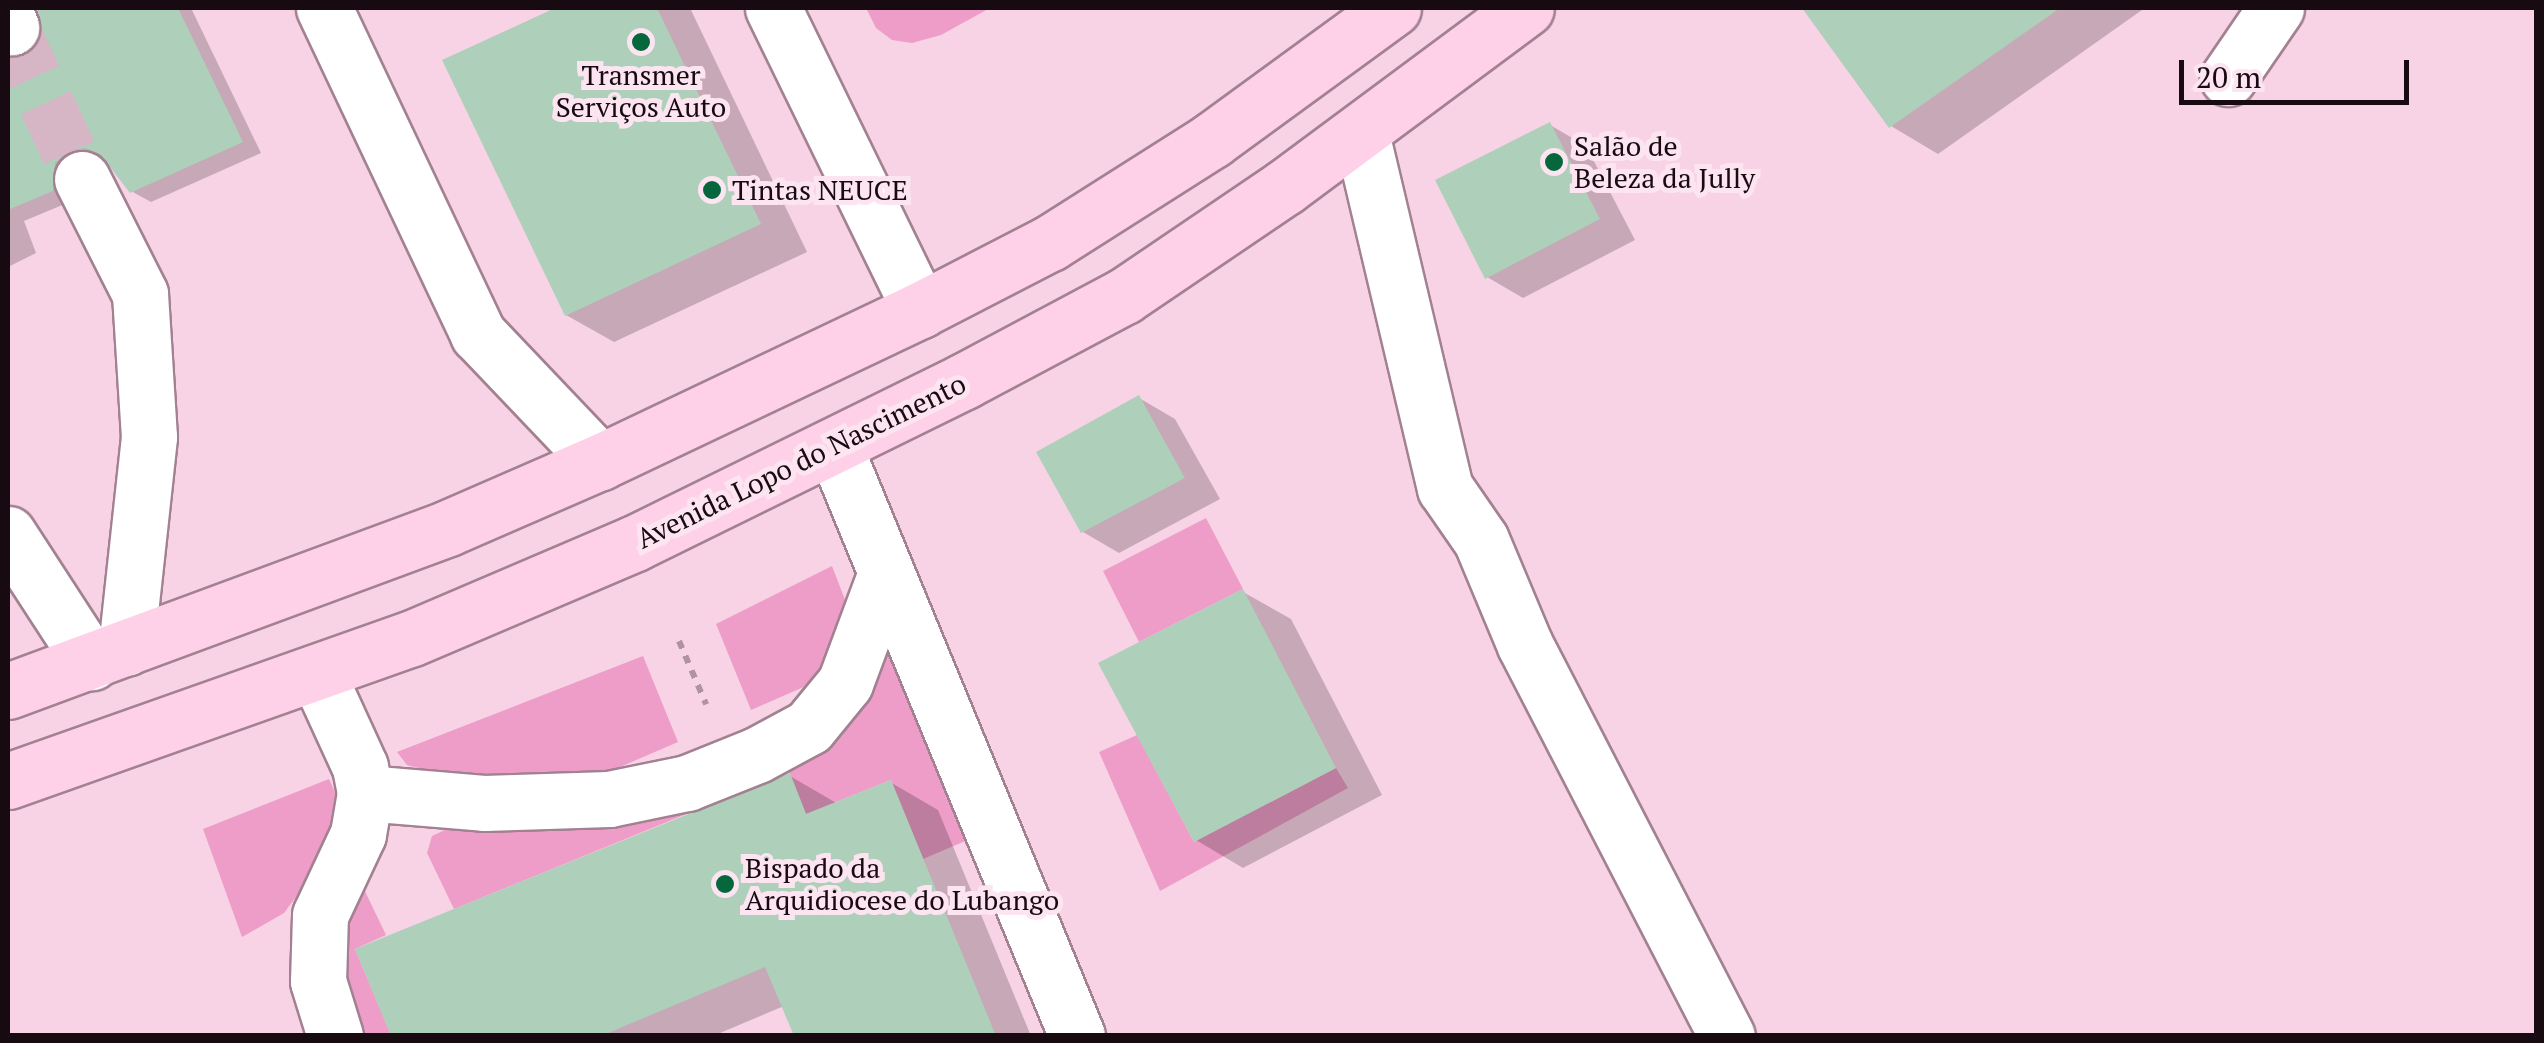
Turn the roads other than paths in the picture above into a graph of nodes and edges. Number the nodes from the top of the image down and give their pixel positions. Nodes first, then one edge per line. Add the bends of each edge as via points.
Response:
1 (324, 8) edge
2 (773, 8) edge
3 (1393, 8) edge
4 (1526, 8) edge
5 (2276, 8) edge
6 (2228, 78) dead end
7 (1360, 132) junction
8 (82, 179) tunnel mouth
9 (920, 310) junction
10 (834, 446) junction
11 (600, 462) junction
12 (8, 534) edge
13 (886, 573) junction
14 (109, 655) junction
15 (317, 673) junction
16 (8, 691) edge
17 (8, 782) edge
18 (365, 794) junction
19 (335, 1036) edge
20 (1077, 1036) edge
21 (1727, 1036) edge

1 - 11 street via 478,334
2 - 9 street
3 - 9 main road via 1180,161 1050,243
4 - 7 main road, Avenida Lopo do Nascimento
5 - 6 street
7 - 10 main road, Avenida Lopo do Nascimento via 1124,296
7 - 21 street via 1445,488 1481,540 1524,645
8 - 14 street via 140,294 149,437
9 - 11 main road
10 - 13 street
10 - 15 main road, Avenida Lopo do Nascimento via 636,543
11 - 14 main road via 448,528
12 - 14 street
13 - 18 street via 845,682 809,728 758,755 687,782 608,798 484,803
13 - 20 street
14 - 16 main road
15 - 17 main road, Avenida Lopo do Nascimento
15 - 18 street
18 - 19 street via 358,834 320,916 318,980

